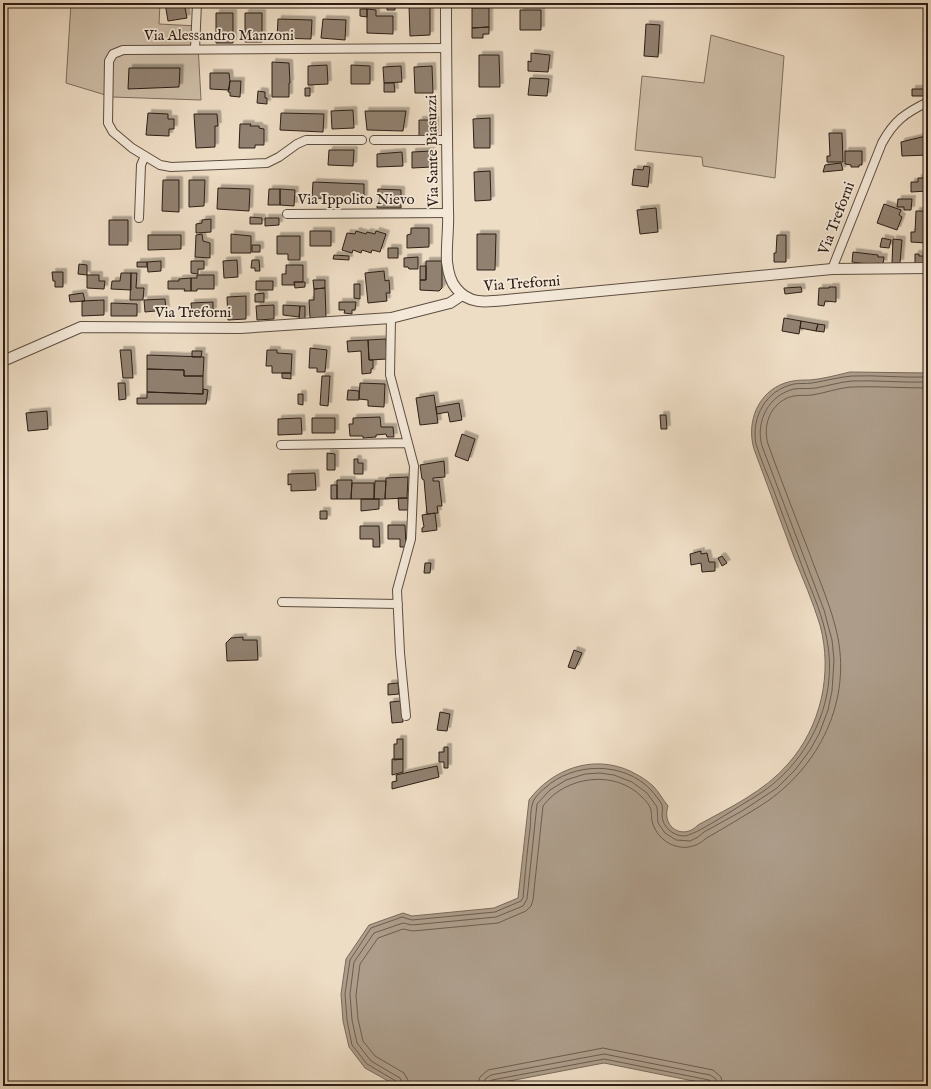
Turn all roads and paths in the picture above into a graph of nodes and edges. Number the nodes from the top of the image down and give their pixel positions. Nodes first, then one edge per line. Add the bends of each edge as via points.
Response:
1 (196, 3) edge
2 (446, 3) edge
3 (446, 48) junction
4 (195, 49) junction
5 (928, 102) edge
6 (362, 140) dead end
7 (374, 140) dead end
8 (446, 140) junction
9 (145, 156) junction
10 (448, 213) junction
11 (287, 214) dead end
12 (139, 218) dead end
13 (928, 268) edge
14 (832, 269) junction
15 (462, 295) junction
16 (391, 318) junction
17 (3, 361) edge
18 (408, 443) junction
19 (281, 445) dead end
20 (282, 602) dead end
21 (398, 604) junction
22 (406, 716) dead end

1 - 4 street
2 - 3 street, Via Sante Biasuzzi
3 - 4 street, Via Alessandro Manzoni
3 - 8 street, Via Sante Biasuzzi
4 - 9 street, Via Alessandro Manzoni via 123,50 113,54 110,61 108,123 112,132 122,141
5 - 14 street, Via Treforni via 901,118 885,137
6 - 9 street, Via Alessandro Manzoni via 306,140 267,163 171,168
7 - 8 street
8 - 10 street, Via Sante Biasuzzi
9 - 12 street via 141,165
10 - 11 street, Via Ippolito Nievo
10 - 15 street, Via Sante Biasuzzi via 447,263 452,283
13 - 14 street
14 - 15 street, Via Treforni via 486,302 473,301
15 - 16 street, Via Treforni via 450,302
16 - 17 street, Via Treforni via 240,328 81,327
16 - 18 street via 390,375
18 - 19 street
18 - 21 street via 414,466 411,539 397,590
20 - 21 street
21 - 22 street

